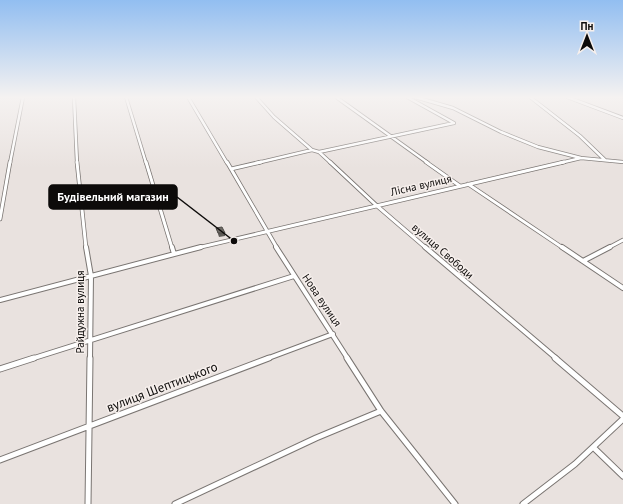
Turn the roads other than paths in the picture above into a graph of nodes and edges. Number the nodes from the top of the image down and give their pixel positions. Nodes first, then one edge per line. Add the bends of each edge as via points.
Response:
1 (18, 121) edge
2 (75, 121) edge
3 (133, 121) edge
4 (202, 121) edge
5 (278, 121) edge
6 (367, 121) edge
7 (450, 121) edge
8 (478, 121) edge
9 (560, 121) edge
10 (389, 137) junction
11 (312, 150) junction
12 (319, 152) junction
13 (581, 158) junction
14 (605, 160) junction
15 (623, 162) edge
16 (232, 169) junction
17 (468, 184) junction
18 (460, 186) junction
19 (376, 205) junction
20 (0, 219) edge
21 (266, 231) junction
22 (623, 240) edge
23 (174, 254) junction
24 (582, 261) junction
25 (91, 276) junction
26 (294, 276) junction
27 (623, 288) edge
28 (0, 300) edge
29 (333, 334) junction
30 (90, 340) junction
31 (0, 370) edge
32 (381, 411) junction
33 (623, 418) edge
34 (88, 427) junction
35 (594, 448) junction
36 (0, 460) edge
37 (623, 476) edge
38 (88, 504) edge
39 (175, 504) edge
40 (455, 504) edge
41 (523, 504) edge

1 - 20 street
2 - 25 street, Райдужна вулиця via 83,229
3 - 23 street
4 - 16 street, Нова вулиця
5 - 11 street, вулиця Свободи
6 - 10 street
7 - 10 street via 454,123
8 - 13 street via 538,147
9 - 14 street
10 - 12 street
10 - 18 street
11 - 12 street, вулиця Свободи
11 - 16 street
12 - 19 street, вулиця Свободи
13 - 14 street
13 - 17 street, Лісна вулиця
14 - 15 street
16 - 21 street, Нова вулиця
17 - 18 street, Лісна вулиця
17 - 24 street
18 - 19 street, Лісна вулиця
19 - 21 street, Лісна вулиця
19 - 33 street, вулиця Свободи
21 - 23 street, Лісна вулиця
21 - 26 street, Нова вулиця
22 - 24 street
23 - 25 street, Лісна вулиця
24 - 27 street
25 - 28 street, Лісна вулиця
25 - 30 street, Райдужна вулиця
26 - 29 street, Нова вулиця
26 - 30 street
29 - 32 street, Нова вулиця
29 - 34 street, вулиця Шептицького
30 - 31 street
30 - 34 street, Райдужна вулиця
32 - 39 street via 316,438
32 - 40 street, Нова вулиця
33 - 35 street
34 - 36 street, вулиця Шептицького
34 - 38 street, Райдужна вулиця
35 - 37 street
35 - 41 street

